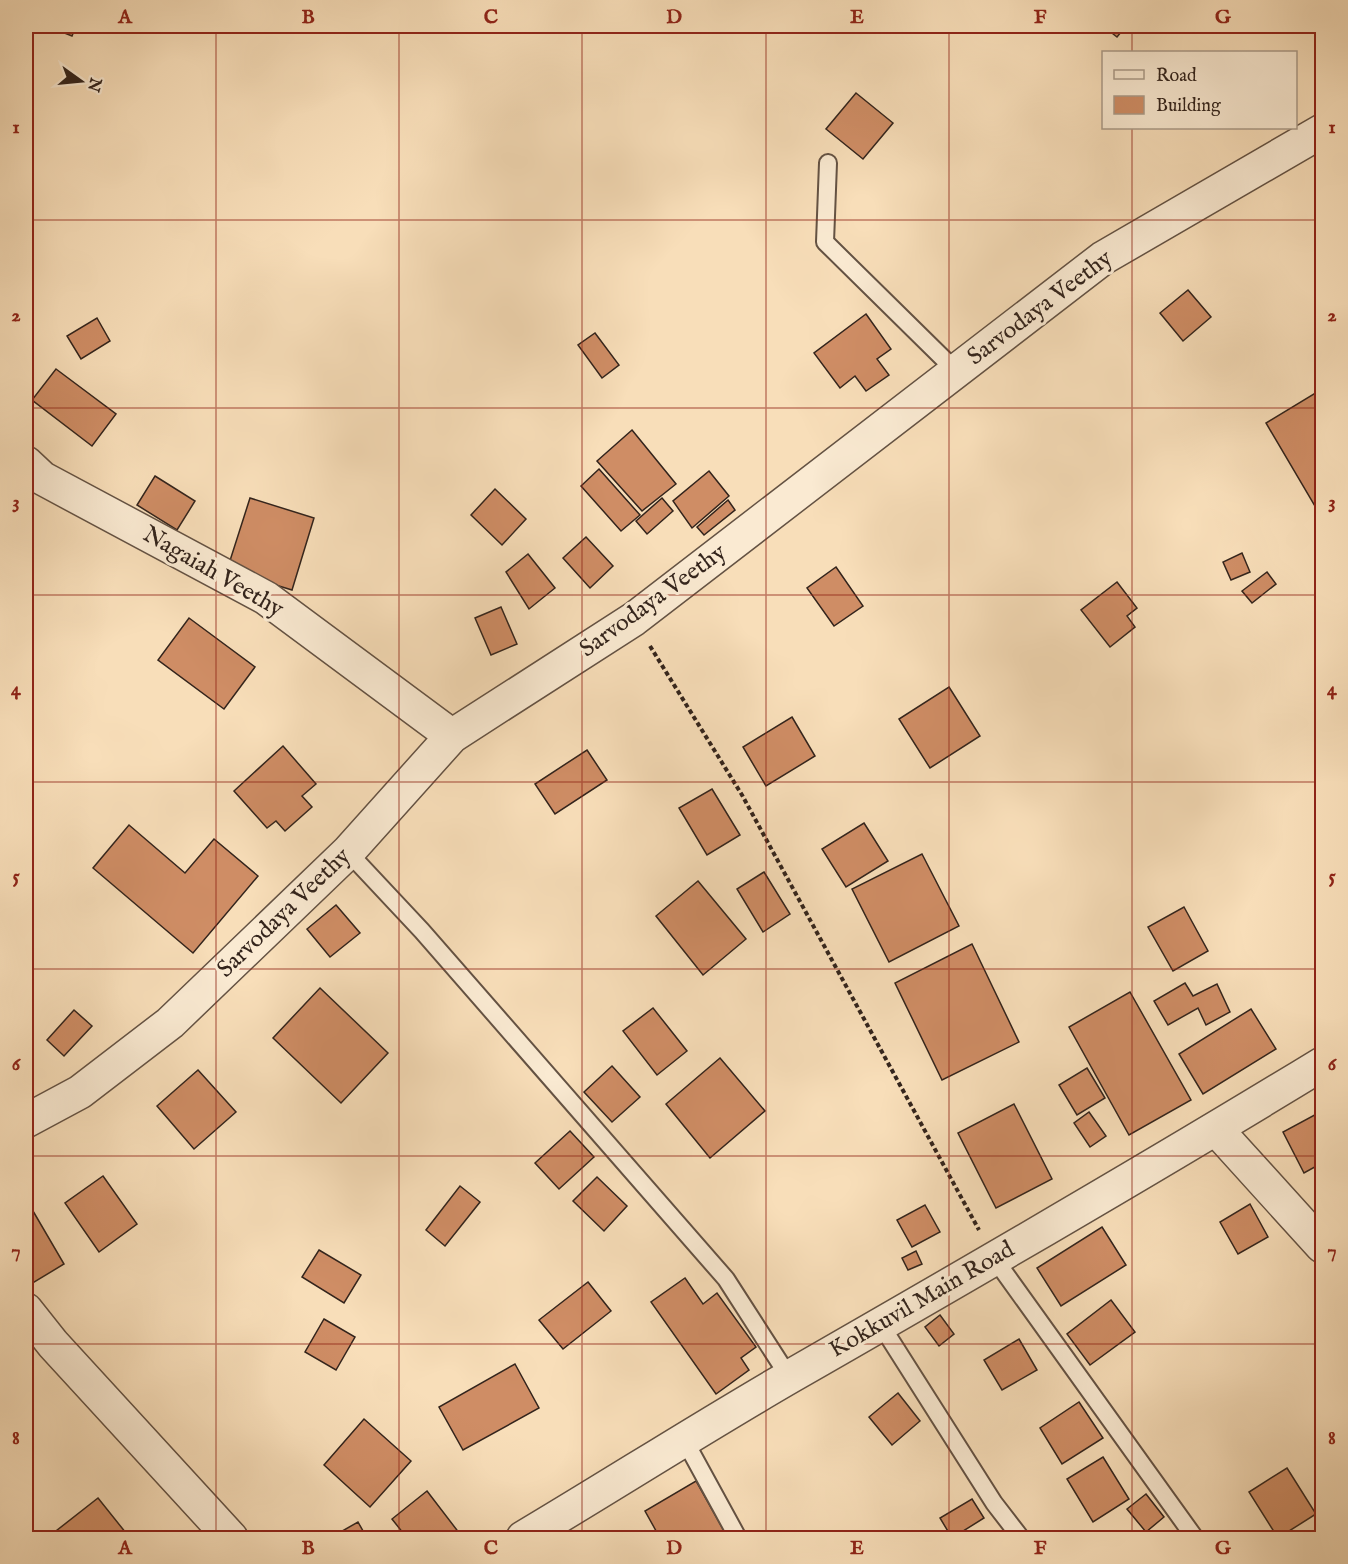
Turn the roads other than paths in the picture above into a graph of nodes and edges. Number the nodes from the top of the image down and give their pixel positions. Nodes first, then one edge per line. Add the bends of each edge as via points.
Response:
1 (1323, 131) edge
2 (828, 163) dead end
3 (956, 371) junction
4 (26, 463) edge
5 (452, 736) junction
6 (348, 852) junction
7 (1323, 1064) edge
8 (26, 1121) edge
9 (1216, 1129) junction
10 (1323, 1246) edge
11 (994, 1258) junction
12 (26, 1310) edge
13 (881, 1325) junction
14 (789, 1377) junction
15 (685, 1441) junction
16 (231, 1539) edge
17 (523, 1539) edge
18 (738, 1539) edge
19 (1021, 1539) edge
20 (1195, 1539) edge

1 - 3 street, Sarvodaya Veethy via 1103,258
2 - 3 lane via 825,242
3 - 5 street, Sarvodaya Veethy via 634,619
4 - 5 street, Nagaiah Veethy via 42,478 266,598
5 - 6 street, Sarvodaya Veethy
6 - 8 street, Sarvodaya Veethy via 170,1023 80,1092
6 - 14 lane via 422,931 726,1279
7 - 9 street, Kokkuvil Main Road
9 - 10 street
9 - 11 street, Kokkuvil Main Road
11 - 13 street, Kokkuvil Main Road
11 - 20 lane
12 - 16 street
13 - 14 street, Kokkuvil Main Road
13 - 19 lane
14 - 15 street, Kokkuvil Main Road
15 - 17 street, Kokkuvil Main Road
15 - 18 lane

